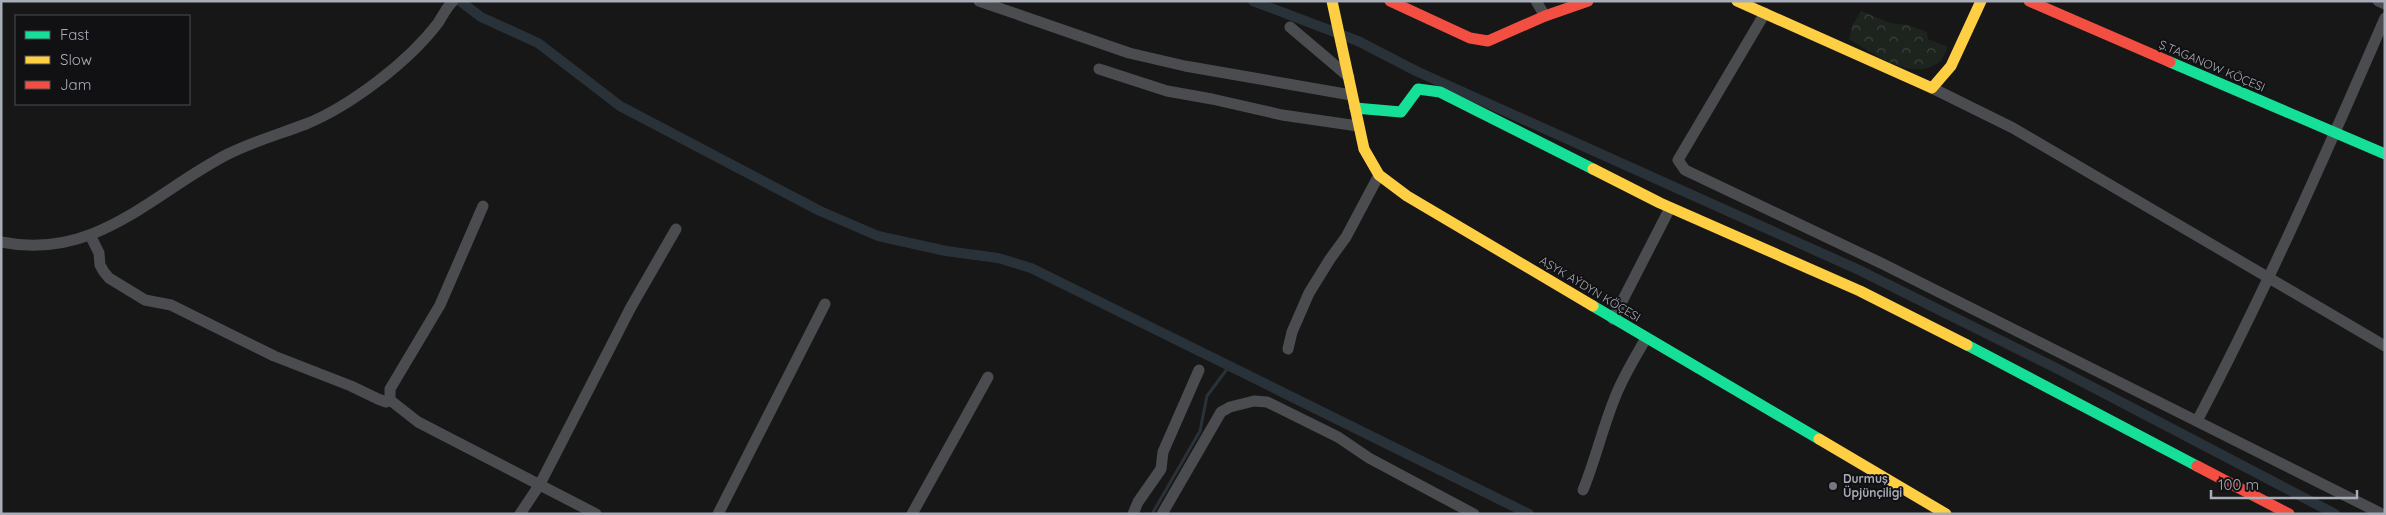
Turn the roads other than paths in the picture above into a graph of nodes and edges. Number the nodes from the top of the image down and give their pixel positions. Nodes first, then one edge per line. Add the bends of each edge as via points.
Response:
1 (979, 1) edge
2 (1390, 1) edge
3 (1536, 1) edge
4 (1588, 1) edge
5 (1737, 1) edge
6 (1981, 1) edge
7 (2029, 1) edge
8 (2378, 1) edge
9 (452, 2) edge
10 (2385, 4) edge
11 (1333, 6) edge
12 (1765, 13) junction
13 (1545, 16) junction
14 (2385, 18) edge
15 (1290, 28) dead end
16 (1099, 70) dead end
17 (1348, 71) junction
18 (1932, 88) junction
19 (1351, 95) junction
20 (1355, 108) junction
21 (1358, 126) junction
22 (2335, 134) junction
23 (2385, 154) edge
24 (1379, 175) junction
25 (483, 206) dead end
26 (1670, 208) junction
27 (676, 229) dead end
28 (92, 239) junction
29 (1, 242) edge
30 (2267, 278) junction
31 (825, 304) dead end
32 (1613, 319) junction
33 (1646, 338) junction
34 (2385, 346) edge
35 (1288, 349) dead end
36 (1199, 370) dead end
37 (988, 377) dead end
38 (390, 400) junction
39 (2197, 421) junction
40 (540, 484) junction
41 (1582, 490) dead end
42 (520, 514) edge
43 (596, 514) edge
44 (718, 514) edge
45 (912, 514) edge
46 (1133, 514) edge
47 (1162, 514) edge
48 (1474, 514) edge
49 (1946, 514) edge
50 (2289, 514) edge
51 (2382, 514) edge

1 - 19 street via 1129,53
2 - 13 street via 1470,38 1488,41
3 - 13 street
4 - 13 street
5 - 12 street
6 - 18 street via 1951,66
7 - 22 street, Ş.TAGANOW KÖÇESI
8 - 10 street
9 - 28 street via 438,23 413,49 378,81 357,95 307,124 272,134 227,154
11 - 17 street, AŞYK AÝDYN KÖÇESI
12 - 18 street
12 - 39 street via 1678,160 1685,170 1883,264
14 - 22 street
15 - 17 street via 1308,45
16 - 21 street via 1167,91 1282,116
17 - 19 street, AŞYK AÝDYN KÖÇESI
18 - 30 street via 2013,128
19 - 20 street, AŞYK AÝDYN KÖÇESI
20 - 21 street, AŞYK AÝDYN KÖÇESI
20 - 26 street via 1401,112 1418,89 1440,92
21 - 24 street, AŞYK AÝDYN KÖÇESI via 1364,149
22 - 23 street, Ş.TAGANOW KÖÇESI
22 - 30 street
24 - 32 street, AŞYK AÝDYN KÖÇESI via 1407,196
24 - 35 street via 1346,237 1310,293
25 - 38 street via 440,305 390,389
26 - 32 street
26 - 50 street via 1860,292
27 - 40 street via 631,307
28 - 29 street via 52,245
28 - 38 street via 100,253 100,265 109,278 145,300 171,305 274,356 378,400
30 - 34 street
30 - 39 street
31 - 44 street
32 - 33 street, AŞYK AÝDYN KÖÇESI
33 - 41 street via 1615,397 1597,456
33 - 49 street, AŞYK AÝDYN KÖÇESI
36 - 46 street via 1163,452 1161,469
37 - 45 street
38 - 40 street via 418,422
39 - 51 street
40 - 42 street
40 - 43 street
47 - 48 street via 1221,412 1254,401 1267,402 1296,415

